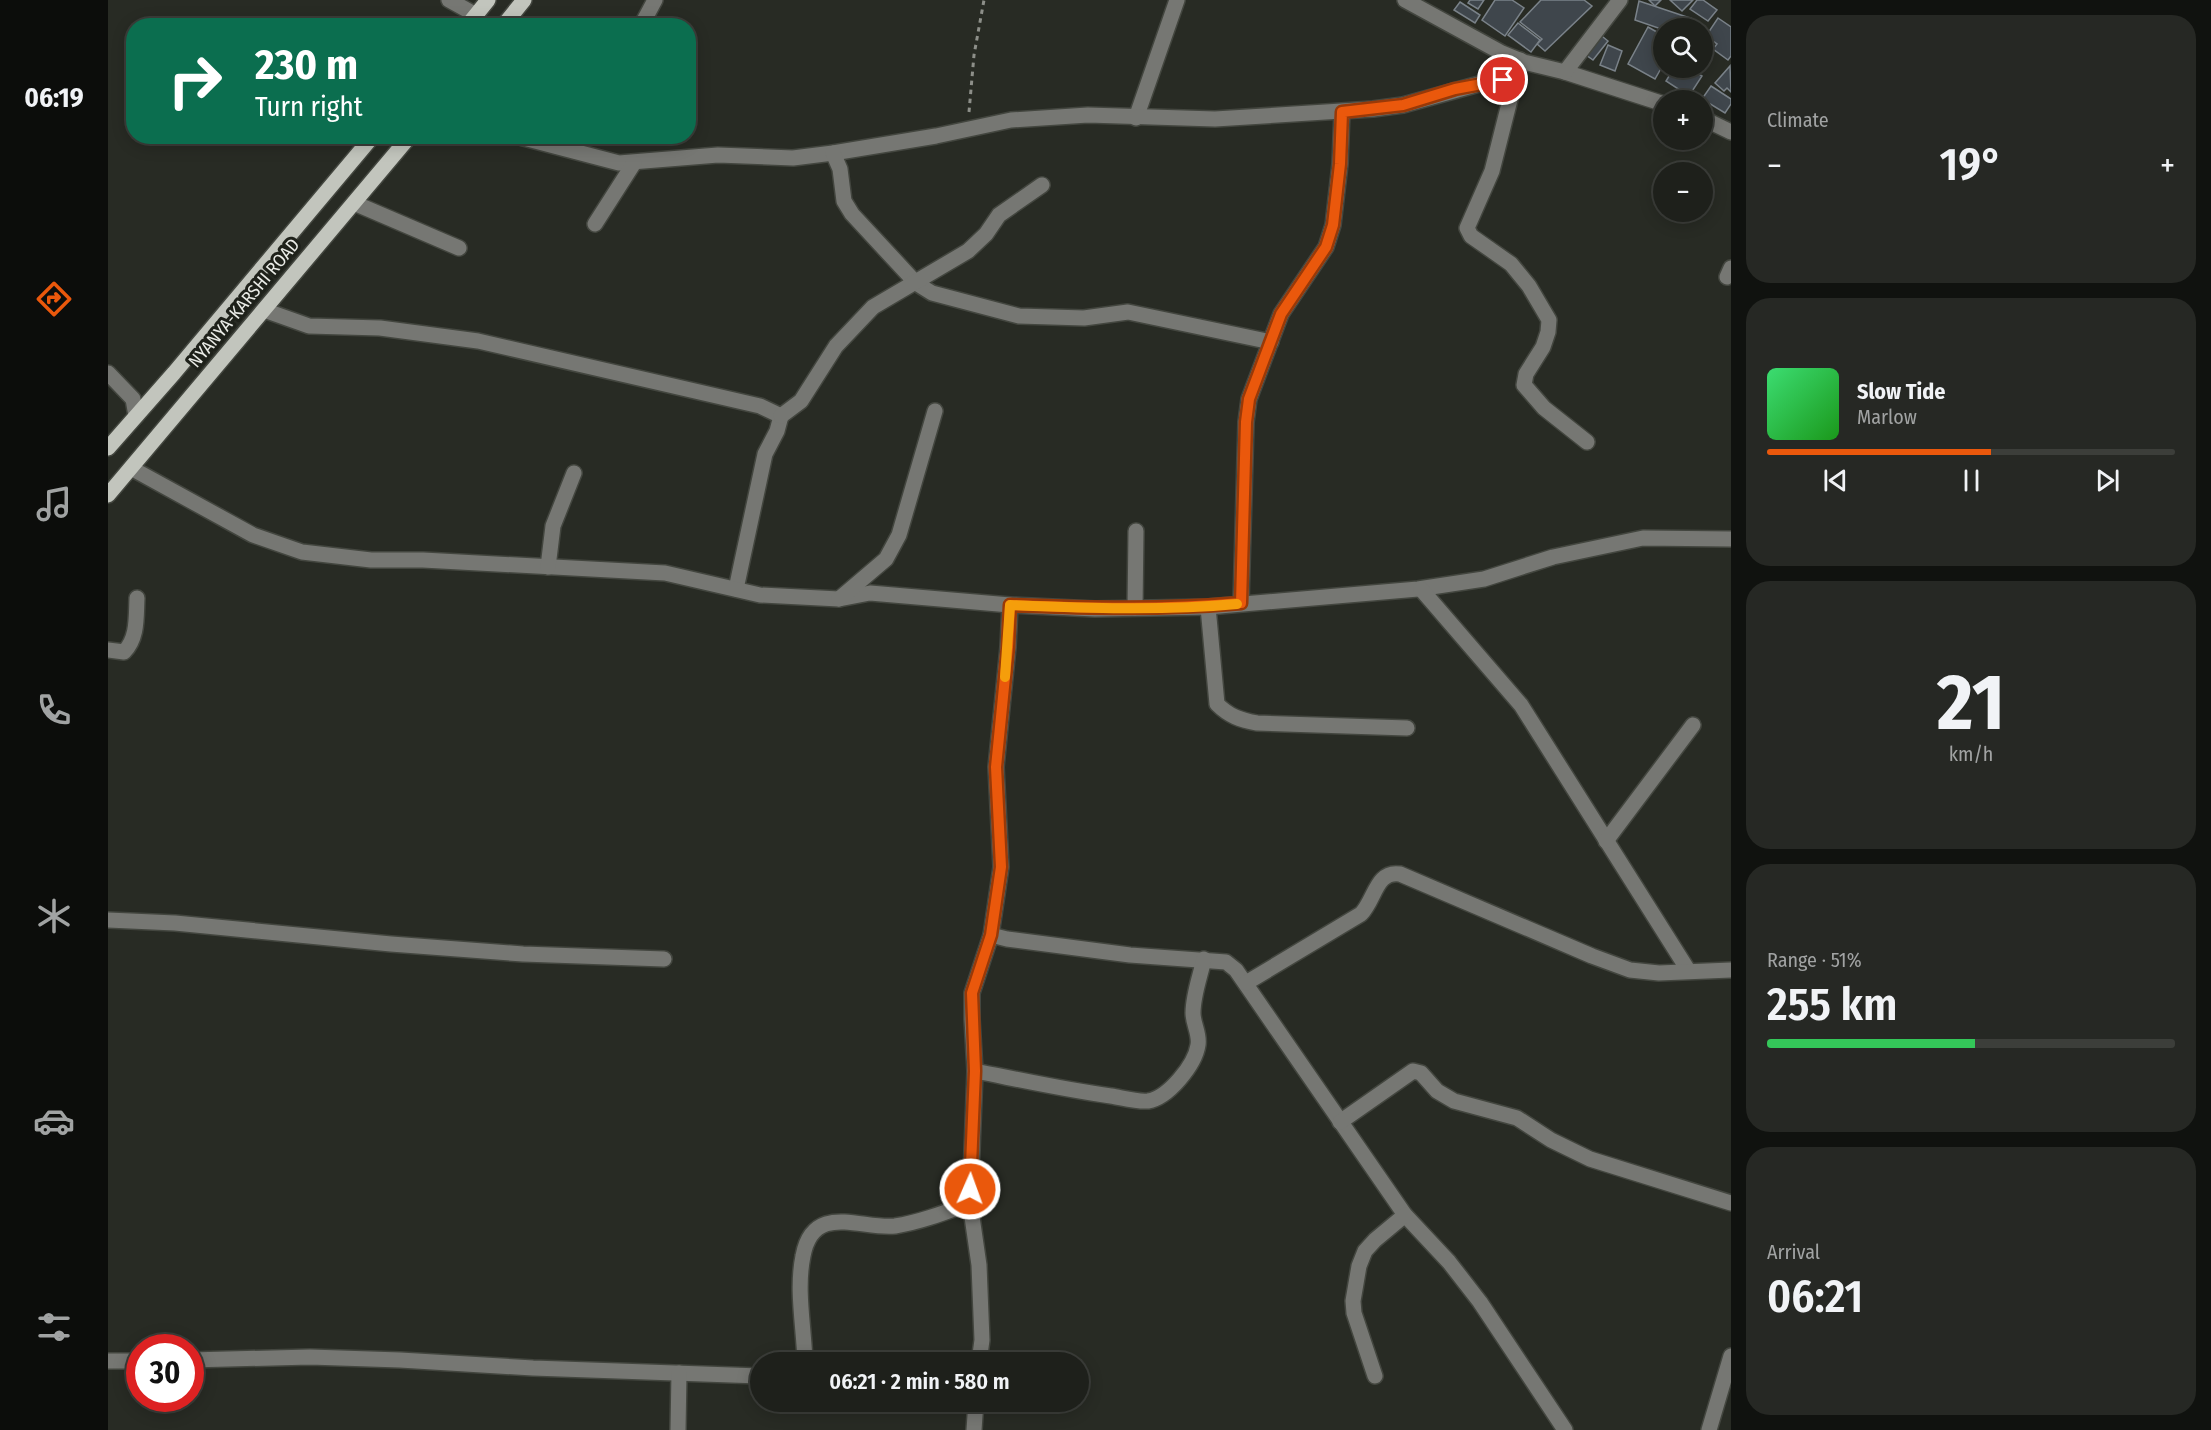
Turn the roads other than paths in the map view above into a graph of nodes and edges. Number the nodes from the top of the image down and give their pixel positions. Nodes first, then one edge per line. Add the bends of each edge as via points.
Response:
1 (449, 0) edge
2 (488, 0) edge
3 (524, 0) edge
4 (655, 0) edge
5 (1176, 0) edge
6 (1405, 0) edge
7 (1620, 0) edge
8 (469, 18) edge
9 (473, 18) edge
10 (509, 18) edge
11 (645, 18) edge
12 (1520, 60) junction
13 (1565, 72) junction
14 (1516, 79) junction
15 (1653, 100) edge
16 (1342, 112) junction
17 (1136, 118) junction
18 (1713, 123) edge
19 (1731, 132) edge
20 (366, 144) edge
21 (403, 144) edge
22 (543, 144) edge
23 (833, 153) junction
24 (634, 163) junction
25 (1042, 185) dead end
26 (354, 203) junction
27 (595, 224) dead end
28 (459, 248) dead end
29 (916, 283) junction
30 (264, 310) junction
31 (1271, 342) junction
32 (108, 373) edge
33 (935, 411) dead end
34 (136, 416) junction
35 (781, 416) junction
36 (1587, 442) dead end
37 (108, 448) edge
38 (131, 468) junction
39 (574, 473) dead end
40 (108, 495) edge
41 (1136, 531) dead end
42 (1730, 537) edge
43 (548, 567) junction
44 (736, 589) junction
45 (1421, 589) junction
46 (137, 598) dead end
47 (839, 600) junction
48 (1241, 603) junction
49 (1010, 605) junction
50 (1208, 607) junction
51 (1135, 608) junction
52 (108, 650) edge
53 (1693, 724) dead end
54 (1407, 728) dead end
55 (1606, 841) junction
56 (108, 920) edge
57 (991, 935) junction
58 (664, 959) dead end
59 (1204, 959) junction
60 (1731, 969) edge
61 (1688, 970) junction
62 (1246, 983) junction
63 (975, 1071) junction
64 (1340, 1122) junction
65 (970, 1203) junction
66 (1731, 1203) edge
67 (1405, 1215) junction
68 (804, 1352) edge
69 (980, 1352) edge
70 (1731, 1356) edge
71 (204, 1360) edge
72 (108, 1361) edge
73 (126, 1361) edge
74 (680, 1373) junction
75 (750, 1376) edge
76 (1375, 1376) dead end
77 (973, 1412) edge
78 (678, 1430) edge
79 (974, 1430) edge
80 (1565, 1430) edge
81 (1709, 1430) edge

1 - 8 street
2 - 9 main road
3 - 10 main road
4 - 11 street
5 - 17 street
6 - 12 street
7 - 13 street
12 - 13 street
12 - 14 street
13 - 15 street
14 - 16 street via 1467,86 1403,105
14 - 36 street via 1492,171 1467,228 1471,236 1511,264 1549,320 1543,347 1526,374 1524,385 1544,408
16 - 17 street via 1215,119
16 - 31 street via 1333,225 1326,247 1281,314
17 - 23 street via 1088,115 1011,120
18 - 19 street
20 - 34 main road, NYANYA-KARSHI ROAD
21 - 26 main road, NYANYA-KARSHI ROAD
22 - 24 street via 584,156
23 - 24 street via 793,158 718,155
23 - 29 street via 840,169 844,201
24 - 27 street
25 - 29 street via 999,215 968,251
26 - 28 street
26 - 30 main road, NYANYA-KARSHI ROAD
29 - 31 street via 932,293 1019,316 1084,318 1128,312
29 - 35 street via 873,307 836,346 801,401
30 - 35 street via 309,326 380,328 478,341 760,406
30 - 38 main road, NYANYA-KARSHI ROAD
31 - 48 street via 1249,399 1246,422
32 - 34 street via 133,399
33 - 47 street via 899,535 886,559
34 - 37 main road, NYANYA-KARSHI ROAD
35 - 44 street via 765,454
38 - 40 main road, NYANYA-KARSHI ROAD
38 - 43 street via 253,535 302,552 371,560
39 - 43 street via 554,526
41 - 51 street
42 - 45 street via 1643,538 1553,557 1484,579
43 - 44 street via 665,573
44 - 47 street via 760,595
45 - 48 street
45 - 55 street via 1521,705
46 - 52 street via 132,644 124,652
47 - 49 street via 870,593
48 - 50 street
49 - 51 street
49 - 57 street via 996,767 1001,867
50 - 51 street
50 - 54 street via 1217,704 1227,714 1257,723
53 - 55 street
55 - 61 street
56 - 58 street via 524,954
57 - 59 street via 1130,955
57 - 63 street via 972,993
59 - 62 street via 1226,962
59 - 63 street via 1193,1016 1198,1046 1172,1089 1160,1098 1146,1101 1087,1093
60 - 61 street
61 - 62 street via 1630,970 1391,872 1383,877 1361,914
62 - 64 street
63 - 65 street
64 - 66 street via 1413,1071 1421,1073 1437,1091 1454,1101 1517,1118 1590,1159
64 - 67 street
65 - 68 street via 915,1222 891,1226 844,1221 826,1224 812,1234 803,1254 800,1281
65 - 69 street via 979,1265
67 - 76 street via 1365,1251 1359,1266 1354,1313
67 - 80 street via 1480,1302
70 - 81 street
71 - 74 street via 377,1359
72 - 73 street
74 - 75 street
74 - 78 street
77 - 79 street

